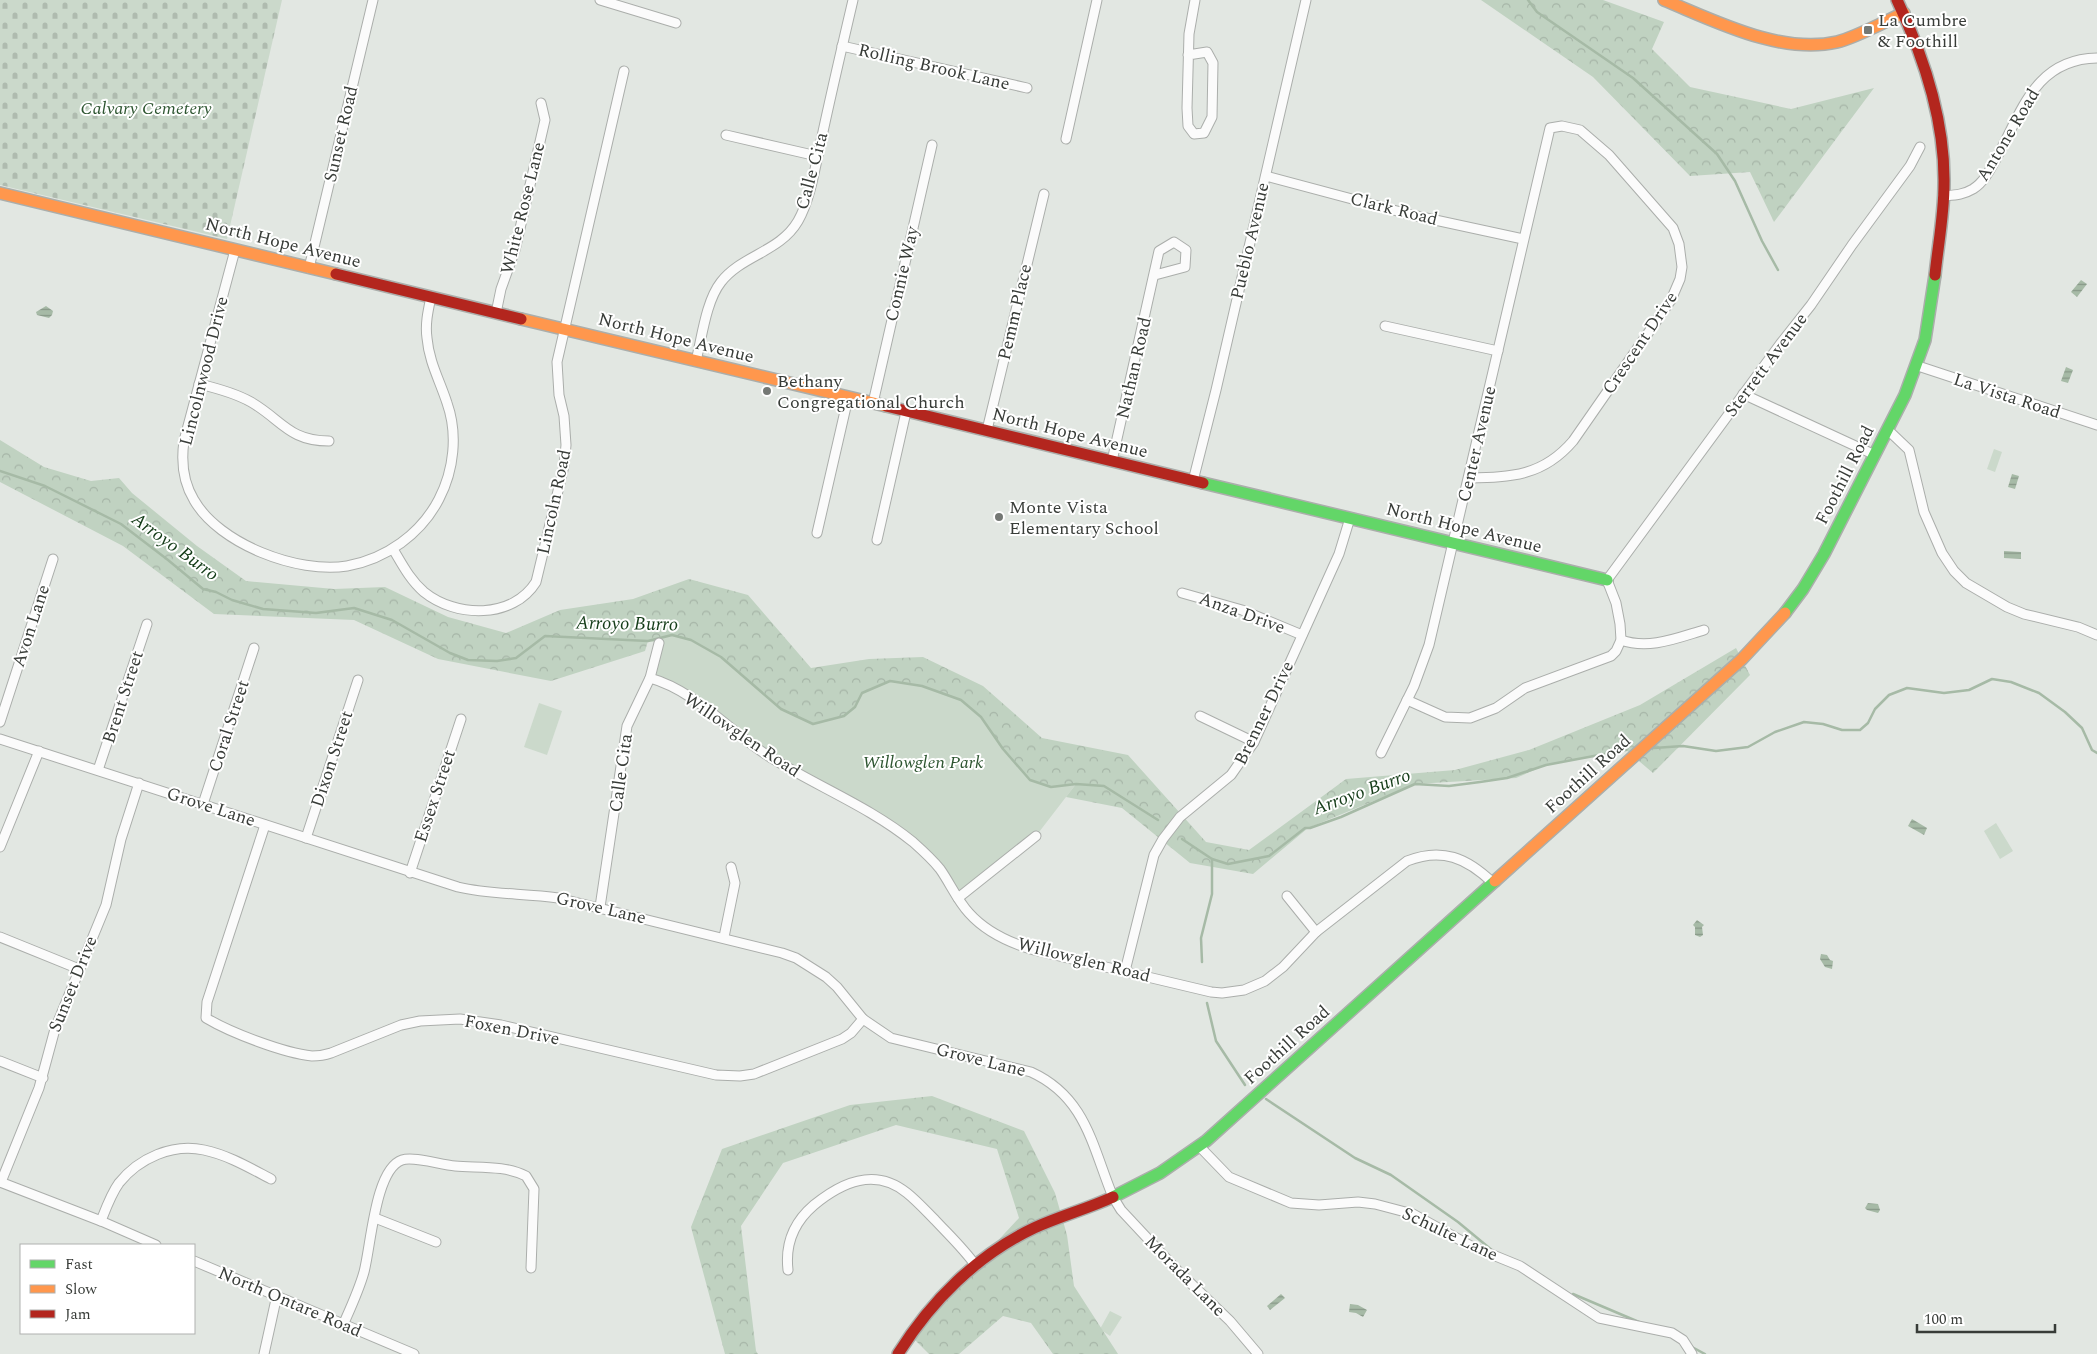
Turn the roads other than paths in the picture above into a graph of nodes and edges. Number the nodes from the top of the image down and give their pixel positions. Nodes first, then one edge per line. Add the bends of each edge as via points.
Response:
1 (373, 0) edge
2 (600, 0) edge
3 (853, 0) edge
4 (1097, 0) edge
5 (1195, 0) edge
6 (1306, 0) edge
7 (1664, 0) edge
8 (1897, 0) edge
9 (1904, 13) junction
10 (676, 23) dead end
11 (842, 46) junction
12 (1188, 55) junction
13 (2097, 58) edge
14 (624, 71) dead end
15 (1027, 88) dead end
16 (541, 102) dead end
17 (1550, 128) joint
18 (726, 135) dead end
19 (1066, 139) dead end
20 (932, 145) dead end
21 (1920, 147) dead end
22 (817, 156) junction
23 (1266, 176) junction
24 (0, 194) edge
25 (1044, 194) dead end
26 (1943, 196) junction
27 (1523, 239) junction
28 (235, 250) junction
29 (310, 268) junction
30 (1155, 275) dead end
31 (431, 297) junction
32 (496, 313) junction
33 (1384, 326) dead end
34 (563, 329) junction
35 (1498, 351) junction
36 (696, 361) junction
37 (1918, 366) junction
38 (199, 384) junction
39 (1743, 394) junction
40 (848, 398) junction
41 (873, 404) junction
42 (906, 412) junction
43 (2097, 425) edge
44 (987, 430) junction
45 (1888, 430) junction
46 (329, 441) dead end
47 (1875, 455) junction
48 (1112, 461) junction
49 (1469, 478) junction
50 (1193, 481) junction
51 (1350, 518) junction
52 (817, 533) dead end
53 (877, 540) dead end
54 (1453, 543) junction
55 (393, 549) junction
56 (53, 559) dead end
57 (1607, 580) junction
58 (1182, 593) dead end
59 (147, 624) dead end
60 (1704, 630) dead end
61 (1302, 635) junction
62 (2097, 635) edge
63 (1621, 640) junction
64 (658, 643) dead end
65 (254, 648) dead end
66 (650, 678) junction
67 (358, 680) dead end
68 (1407, 700) junction
69 (1200, 716) dead end
70 (461, 719) dead end
71 (0, 722) edge
72 (0, 740) edge
73 (1254, 742) junction
74 (39, 751) junction
75 (1381, 753) dead end
76 (98, 770) junction
77 (139, 783) junction
78 (203, 804) junction
79 (265, 825) junction
80 (1036, 836) dead end
81 (306, 838) junction
82 (0, 846) edge
83 (731, 867) dead end
84 (410, 873) junction
85 (1493, 883) junction
86 (1287, 896) dead end
87 (958, 898) junction
88 (600, 907) junction
89 (1316, 932) junction
90 (0, 937) edge
91 (724, 937) junction
92 (79, 969) junction
93 (1125, 971) junction
94 (863, 1019) junction
95 (0, 1061) edge
96 (43, 1078) junction
97 (1199, 1146) junction
98 (271, 1179) dead end
99 (0, 1182) edge
100 (1113, 1197) junction
101 (375, 1218) junction
102 (101, 1221) junction
103 (436, 1242) dead end
104 (154, 1244) edge
105 (195, 1261) edge
106 (976, 1266) junction
107 (531, 1268) dead end
108 (788, 1270) dead end
109 (277, 1295) junction
110 (343, 1325) junction
111 (264, 1354) edge
112 (414, 1354) edge
113 (898, 1354) edge
114 (1258, 1354) edge
115 (1692, 1354) edge

1 - 29 street, Sunset Road
2 - 10 street
3 - 11 street, Calle Cita
4 - 19 street
5 - 12 street
6 - 23 street, Pueblo Avenue
7 - 9 street via 1734,28 1807,45 1839,42
8 - 9 street, Foothill Road
9 - 26 street, Foothill Road via 1926,75 1936,117
11 - 15 street, Rolling Brook Lane
11 - 22 street, Calle Cita
12 - 12 street via 1188,126 1194,134 1204,133 1212,117 1213,63 1207,52
13 - 26 street, Antone Road via 2068,63 2047,76 2028,96 1981,182 1961,194
14 - 34 street, Lincoln Road
16 - 32 street, White Rose Lane via 545,120
17 - 27 street, Center Avenue
17 - 49 street, Crescent Drive via 1562,126 1580,130 1609,155 1673,228 1681,254 1680,279 1671,300 1573,441 1559,455 1546,465 1522,474
18 - 22 street
20 - 41 street, Connie Way
21 - 39 street, Sterrett Avenue via 1910,166 1811,305
22 - 36 street, Calle Cita via 806,204 796,224 778,243 730,272 715,291
23 - 27 street, Clark Road via 1412,215
23 - 50 street, Pueblo Avenue
24 - 28 street, North Hope Avenue
25 - 44 street, Pemm Place
26 - 37 street, Foothill Road via 1931,310
27 - 35 street, Center Avenue
28 - 29 street, North Hope Avenue
28 - 38 street, Lincolnwood Drive
29 - 31 street, North Hope Avenue
30 - 48 street, Nathan Road
31 - 32 street, North Hope Avenue
31 - 55 street, Lincolnwood Drive via 426,338 434,372 451,418 452,459 446,483 430,515
32 - 34 street, North Hope Avenue
33 - 35 street
34 - 36 street, North Hope Avenue
34 - 55 street, Lincoln Road via 556,375 566,432 564,466 538,577 531,590 502,608 478,611 455,608 435,599 417,585
35 - 49 street, Center Avenue
36 - 40 street, North Hope Avenue
37 - 43 street, La Vista Road
37 - 45 street, Foothill Road
38 - 46 street via 252,403 303,438
38 - 55 street, Lincolnwood Drive via 184,441 183,465 194,500 209,519 243,542 279,559 299,564 346,566
39 - 47 street
39 - 57 street, Sterrett Avenue
40 - 41 street, North Hope Avenue
40 - 52 street
41 - 42 street, North Hope Avenue
42 - 44 street, North Hope Avenue
42 - 53 street
44 - 48 street, North Hope Avenue
45 - 47 street, Foothill Road
45 - 62 street via 1909,450 1924,512 1954,571 1974,588 2007,607
47 - 85 street, Foothill Road via 1812,577 1768,634
48 - 50 street, North Hope Avenue
49 - 54 street, Center Avenue
50 - 51 street, North Hope Avenue
51 - 54 street, North Hope Avenue
51 - 61 street, Brenner Drive via 1339,554
54 - 57 street, North Hope Avenue
54 - 68 street, Center Avenue via 1429,645
56 - 71 street, Avon Lane
57 - 63 street via 1616,604
58 - 61 street, Anza Drive via 1242,610
59 - 76 street, Brent Street
60 - 63 street via 1651,644 1631,644
61 - 73 street, Brenner Drive
63 - 68 street via 1611,656 1525,688 1482,715 1459,719 1445,717
64 - 66 street, Calle Cita
65 - 78 street, Coral Street
66 - 87 street, Willowglen Road via 688,697 770,757 891,826 929,856
66 - 88 street, Calle Cita via 627,726
67 - 81 street, Dixon Street
68 - 75 street, Center Avenue
69 - 73 street
70 - 84 street, Essex Street
72 - 74 street, Grove Lane
73 - 93 street, Brenner Drive via 1232,775 1180,817 1162,839 1150,867
74 - 76 street, Grove Lane
74 - 82 street
76 - 77 street, Grove Lane
77 - 78 street, Grove Lane
77 - 92 street, Sunset Drive via 121,839 106,905
78 - 79 street, Grove Lane
79 - 81 street, Grove Lane
79 - 94 street, Foxen Drive via 207,1002 206,1018 260,1041 319,1056 401,1025 460,1019 502,1025 716,1075 740,1076 754,1074 842,1039
80 - 87 street
81 - 84 street, Grove Lane
83 - 91 street via 735,883
84 - 88 street, Grove Lane via 476,892 542,895
85 - 89 street, Willowglen Road via 1464,861 1446,855 1424,855 1407,861
85 - 97 street, Foothill Road
86 - 89 street
87 - 93 street, Willowglen Road via 969,913 1006,940 1034,950
88 - 91 street, Grove Lane
89 - 93 street, Willowglen Road via 1274,974 1244,990 1211,992
90 - 92 street
91 - 94 street, Grove Lane via 782,953 814,968 837,987
92 - 96 street, Sunset Drive via 50,1041
94 - 100 street, Grove Lane via 901,1041 1032,1072 1058,1088 1081,1117
95 - 96 street
96 - 99 street, Sunset Drive
97 - 100 street, Foothill Road via 1157,1174
97 - 115 street, Schulte Lane via 1229,1177 1291,1203 1367,1203 1413,1214 1471,1246 1520,1266 1599,1318 1672,1333 1683,1340
98 - 102 street via 205,1150 183,1148 169,1151 147,1159 128,1174 111,1196
99 - 102 street
100 - 106 street, Foothill Road via 1033,1229
100 - 114 street, Morada Lane via 1121,1210
101 - 103 street
101 - 107 street via 378,1198 387,1176 403,1160 521,1173 530,1180 534,1189
101 - 110 street via 364,1272
102 - 104 street
105 - 109 street, North Ontare Road
106 - 108 street via 907,1193 891,1184 868,1179 840,1186 803,1216 791,1234
106 - 113 street, Foothill Road via 928,1312
109 - 110 street, North Ontare Road
109 - 111 street
110 - 112 street, North Ontare Road

